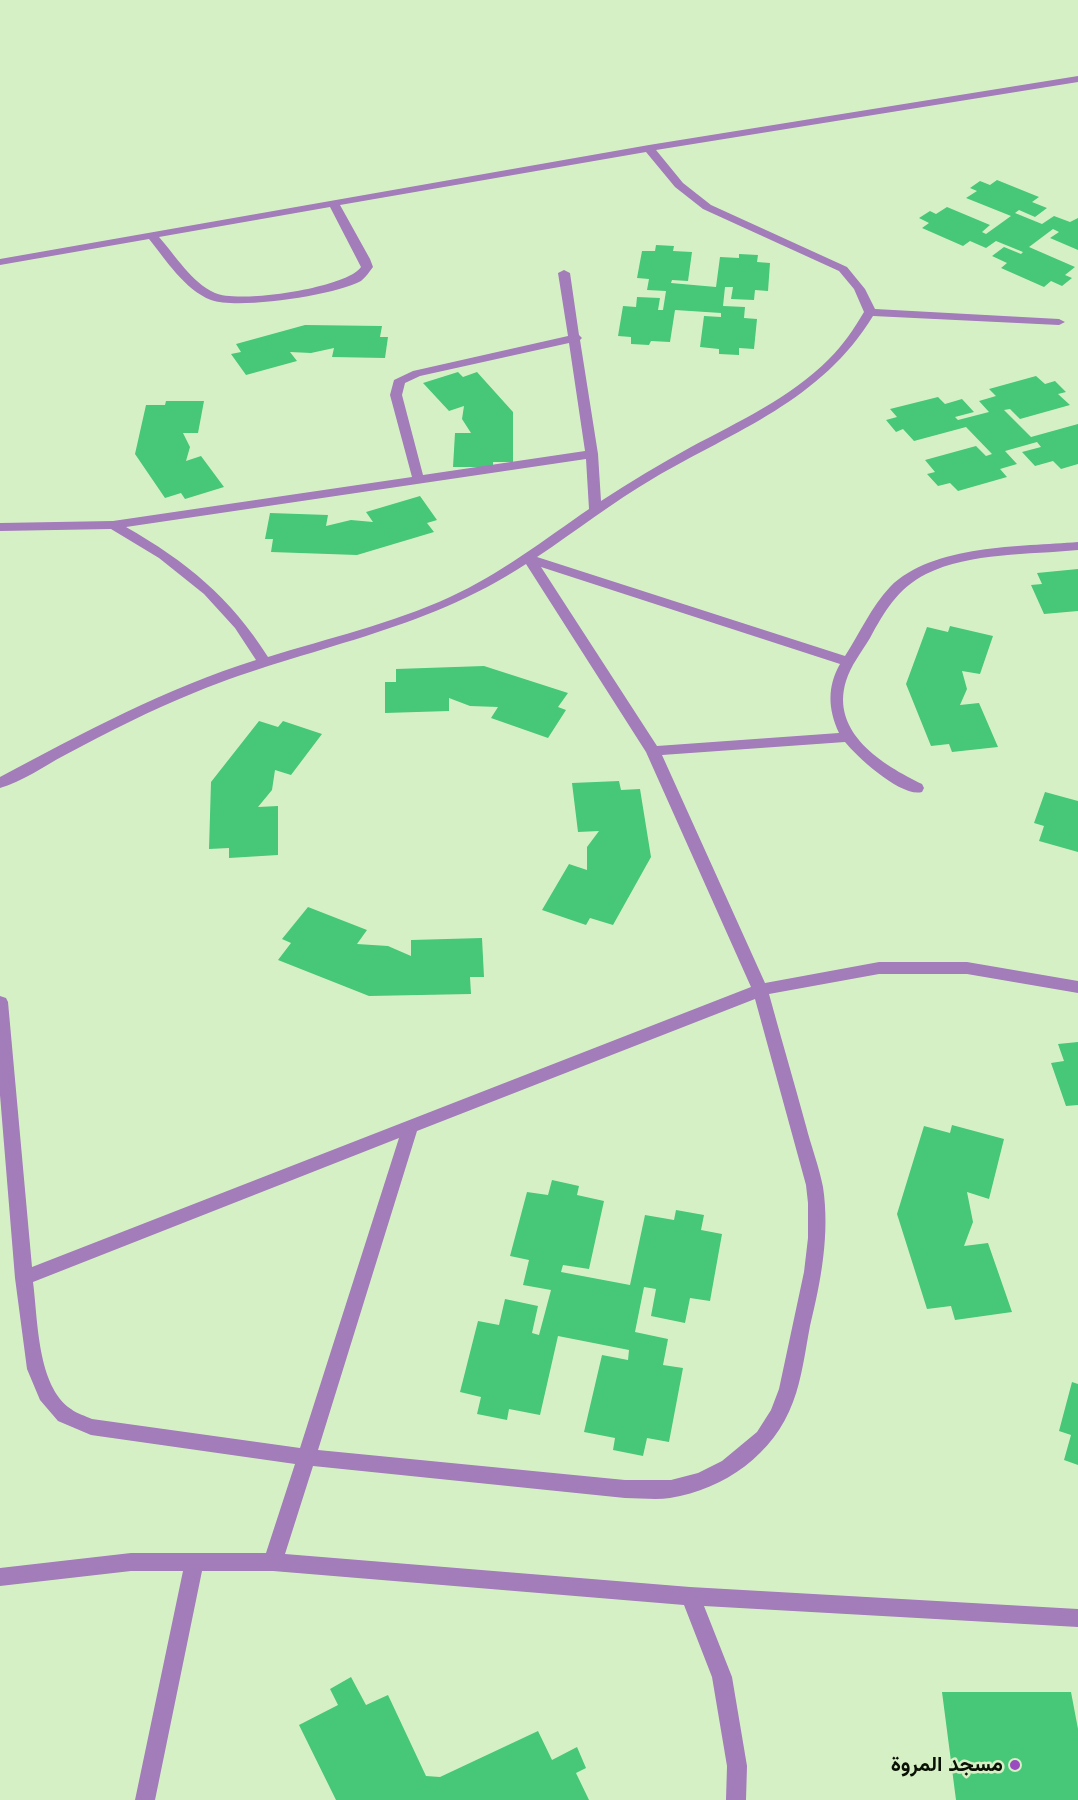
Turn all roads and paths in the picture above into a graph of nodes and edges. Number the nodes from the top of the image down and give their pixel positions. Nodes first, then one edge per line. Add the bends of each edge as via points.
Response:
1 (1078, 79) edge
2 (649, 148) junction
3 (334, 204) junction
4 (152, 236) junction
5 (0, 262) edge
6 (564, 273) dead end
7 (870, 312) junction
8 (1059, 322) dead end
9 (576, 338) junction
10 (592, 454) junction
11 (418, 478) junction
12 (595, 509) junction
13 (113, 525) junction
14 (0, 527) edge
15 (1078, 546) edge
16 (529, 559) junction
17 (264, 662) junction
18 (849, 662) junction
19 (848, 737) junction
20 (653, 751) junction
21 (0, 783) edge
22 (917, 788) dead end
23 (1078, 987) edge
24 (760, 990) junction
25 (0, 1002) edge
26 (3, 1065) edge
27 (411, 1125) junction
28 (24, 1278) junction
29 (308, 1457) junction
30 (195, 1561) junction
31 (273, 1562) junction
32 (0, 1577) edge
33 (690, 1596) junction
34 (1078, 1618) edge
35 (145, 1800) edge
36 (736, 1800) edge

1 - 2 street
2 - 3 street
2 - 7 street via 679,184 707,207 843,269 856,282
3 - 4 street
3 - 4 street via 364,259 367,267 363,275 339,285 255,300 226,300 203,292
4 - 5 street
6 - 9 street
7 - 8 street
7 - 12 street via 846,348 798,391
9 - 10 street
9 - 11 street via 417,373 399,382 396,395
10 - 11 street
10 - 12 street
11 - 13 street
12 - 16 street
13 - 14 street
13 - 17 street via 160,551 202,583 237,620
15 - 18 street via 962,559 924,570 890,594
16 - 17 street via 456,599 399,623
16 - 18 street
16 - 20 street
17 - 21 street via 171,697
18 - 19 street via 836,701
19 - 20 street
19 - 22 street via 876,766
20 - 24 street
23 - 24 street via 967,968 890,968
24 - 27 street
24 - 29 street via 814,1185 818,1226 812,1279 787,1389 773,1425 747,1455 711,1478 670,1489 625,1490
25 - 26 street
26 - 28 street
27 - 28 street
27 - 29 street
28 - 29 street via 36,1369 46,1394 64,1415 91,1427
29 - 31 street
30 - 31 street
30 - 32 street via 131,1562
30 - 35 street
31 - 33 street
33 - 34 street
33 - 36 street via 722,1677 737,1766

